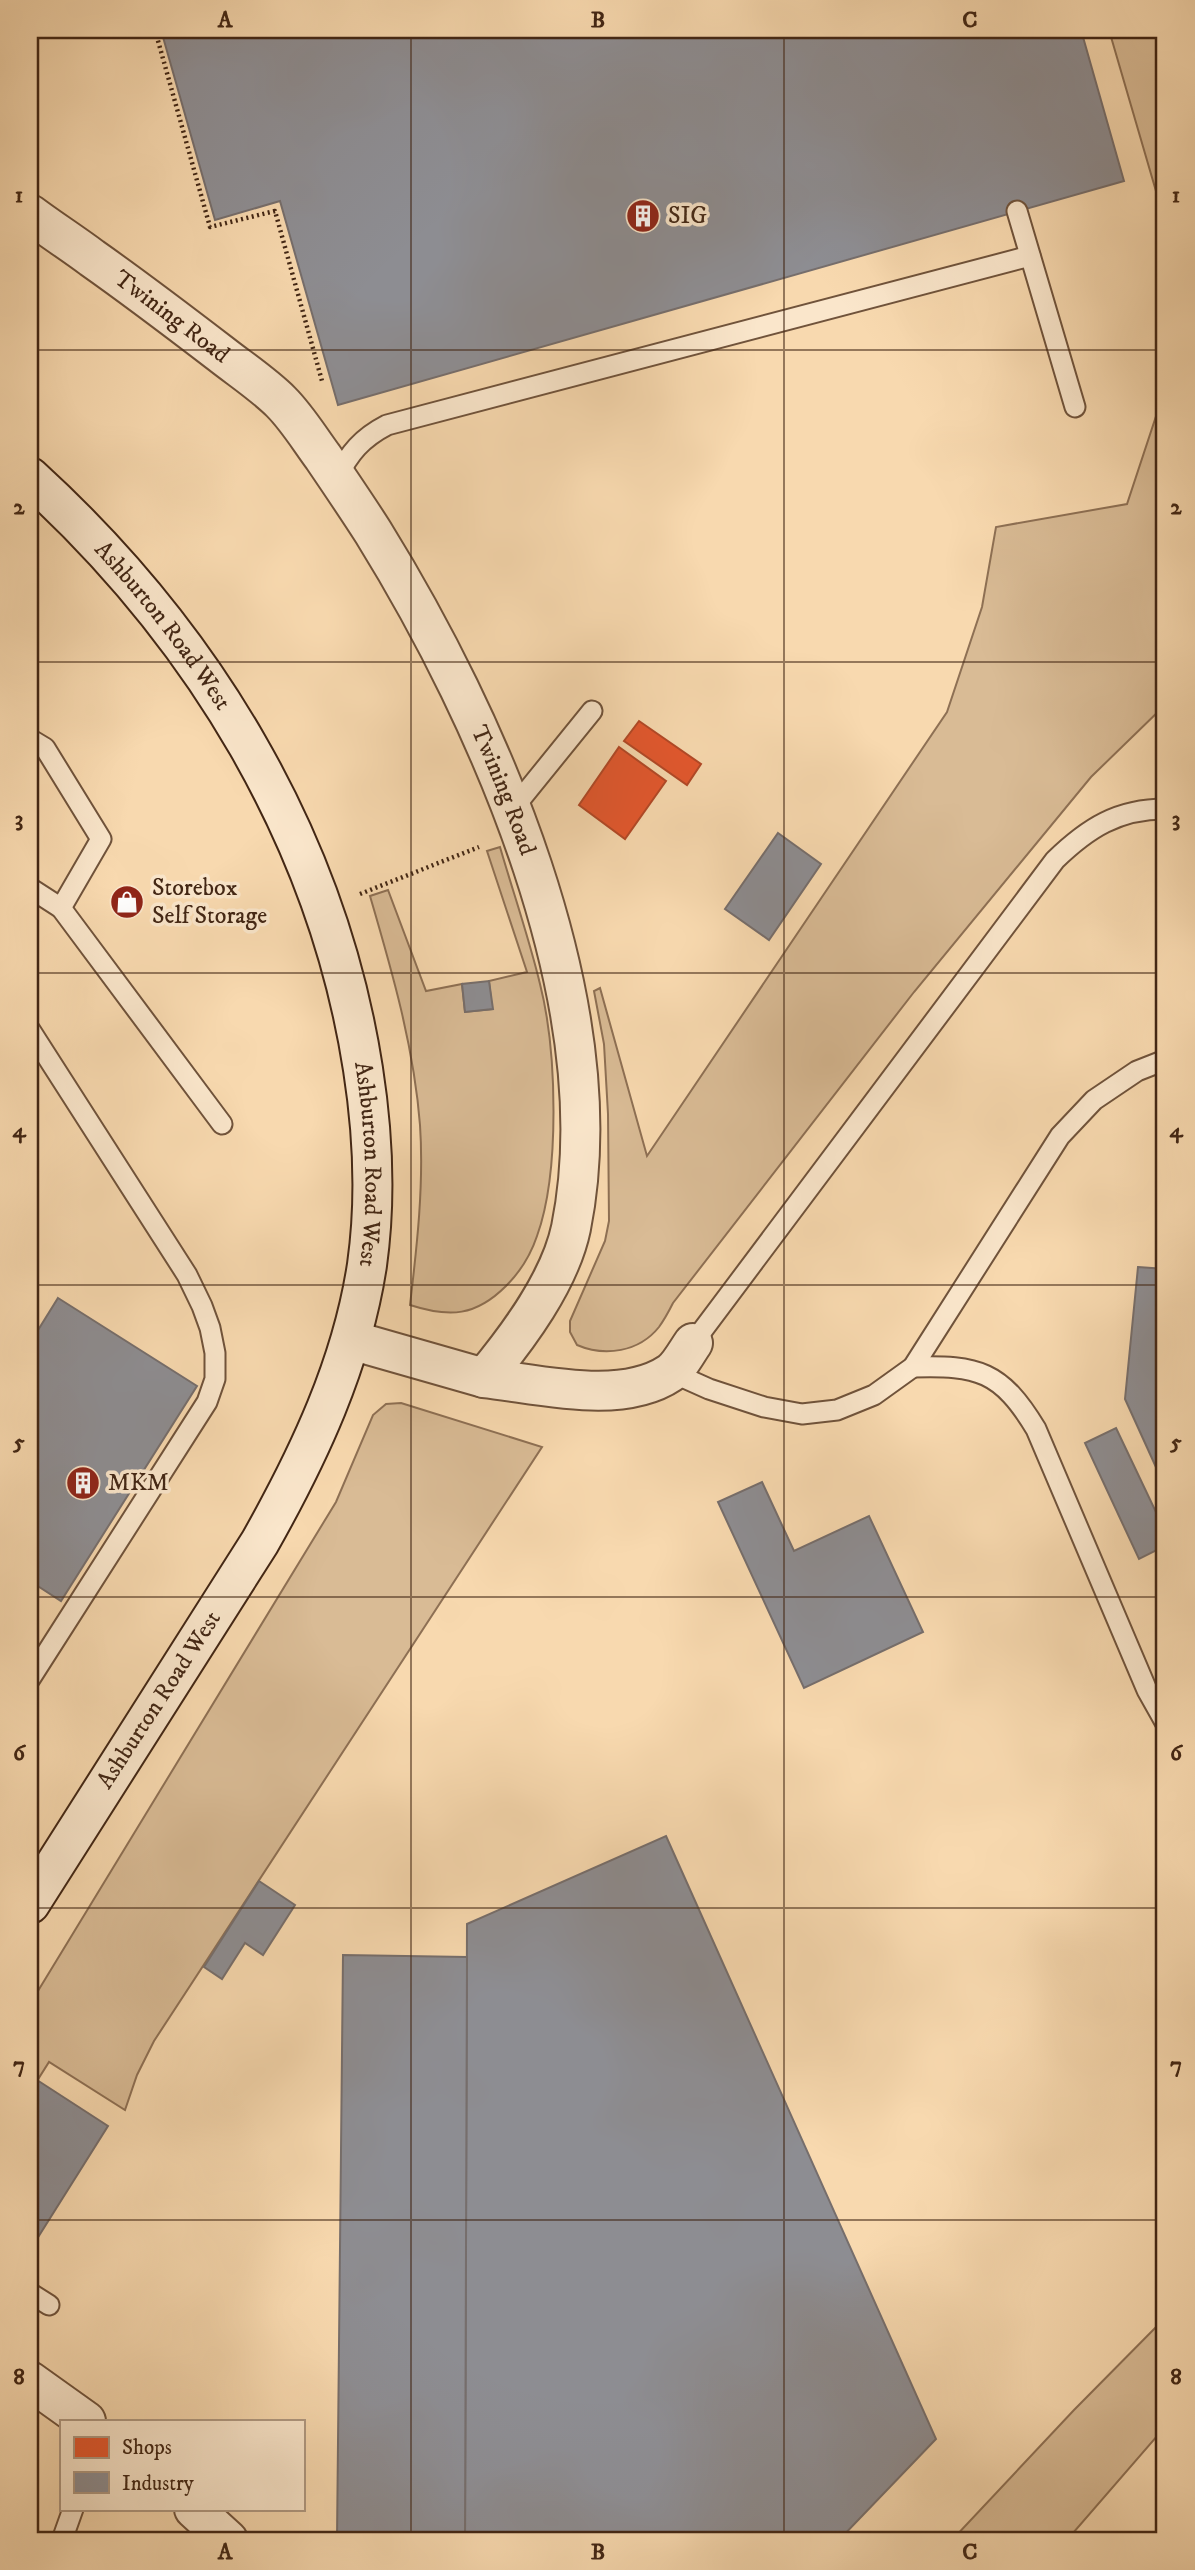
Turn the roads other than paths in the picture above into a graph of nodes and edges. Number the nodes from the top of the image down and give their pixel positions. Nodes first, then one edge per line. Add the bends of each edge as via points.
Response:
1 (1017, 211) dead end
2 (30, 214) edge
3 (1030, 256) junction
4 (1075, 407) dead end
5 (30, 477) edge
6 (337, 478) junction
7 (592, 711) dead end
8 (30, 738) edge
9 (1165, 809) edge
10 (515, 821) junction
11 (30, 888) edge
12 (61, 908) junction
13 (30, 1030) edge
14 (1165, 1060) edge
15 (222, 1124) dead end
16 (351, 1340) junction
17 (682, 1358) junction
18 (913, 1367) junction
19 (484, 1378) junction
20 (30, 1679) edge
21 (1165, 1722) edge
22 (30, 1905) edge
23 (30, 2293) edge
24 (49, 2305) dead end
25 (30, 2381) edge
26 (85, 2420) edge
27 (73, 2510) edge
28 (195, 2510) edge
29 (62, 2540) edge
30 (228, 2540) edge

1 - 3 lane
2 - 6 street, Twining Road via 280,401
3 - 4 lane
3 - 6 lane via 387,425 360,442
5 - 16 street, Ashburton Road West via 118,566 212,686 253,750 288,820 323,908 354,1020 369,1109 372,1189 368,1252
6 - 10 street, Twining Road via 433,634 490,754
7 - 10 lane
8 - 12 lane via 45,748 101,839
9 - 17 lane via 1108,819 1079,837 1055,860
10 - 19 street, Twining Road via 562,971 578,1085 579,1170 571,1228 557,1267 509,1348
11 - 12 lane
12 - 15 lane
13 - 20 lane via 187,1275 210,1328 215,1379 207,1402
14 - 18 lane via 1137,1071 1094,1100 1060,1136
16 - 19 street
16 - 22 street, Ashburton Road West via 295,1481
17 - 18 lane via 709,1390 802,1414 837,1410 874,1395
17 - 19 street via 647,1384 613,1391
18 - 21 lane via 972,1369 1001,1383 1021,1404
23 - 24 lane
25 - 26 street
27 - 29 lane
28 - 30 street

